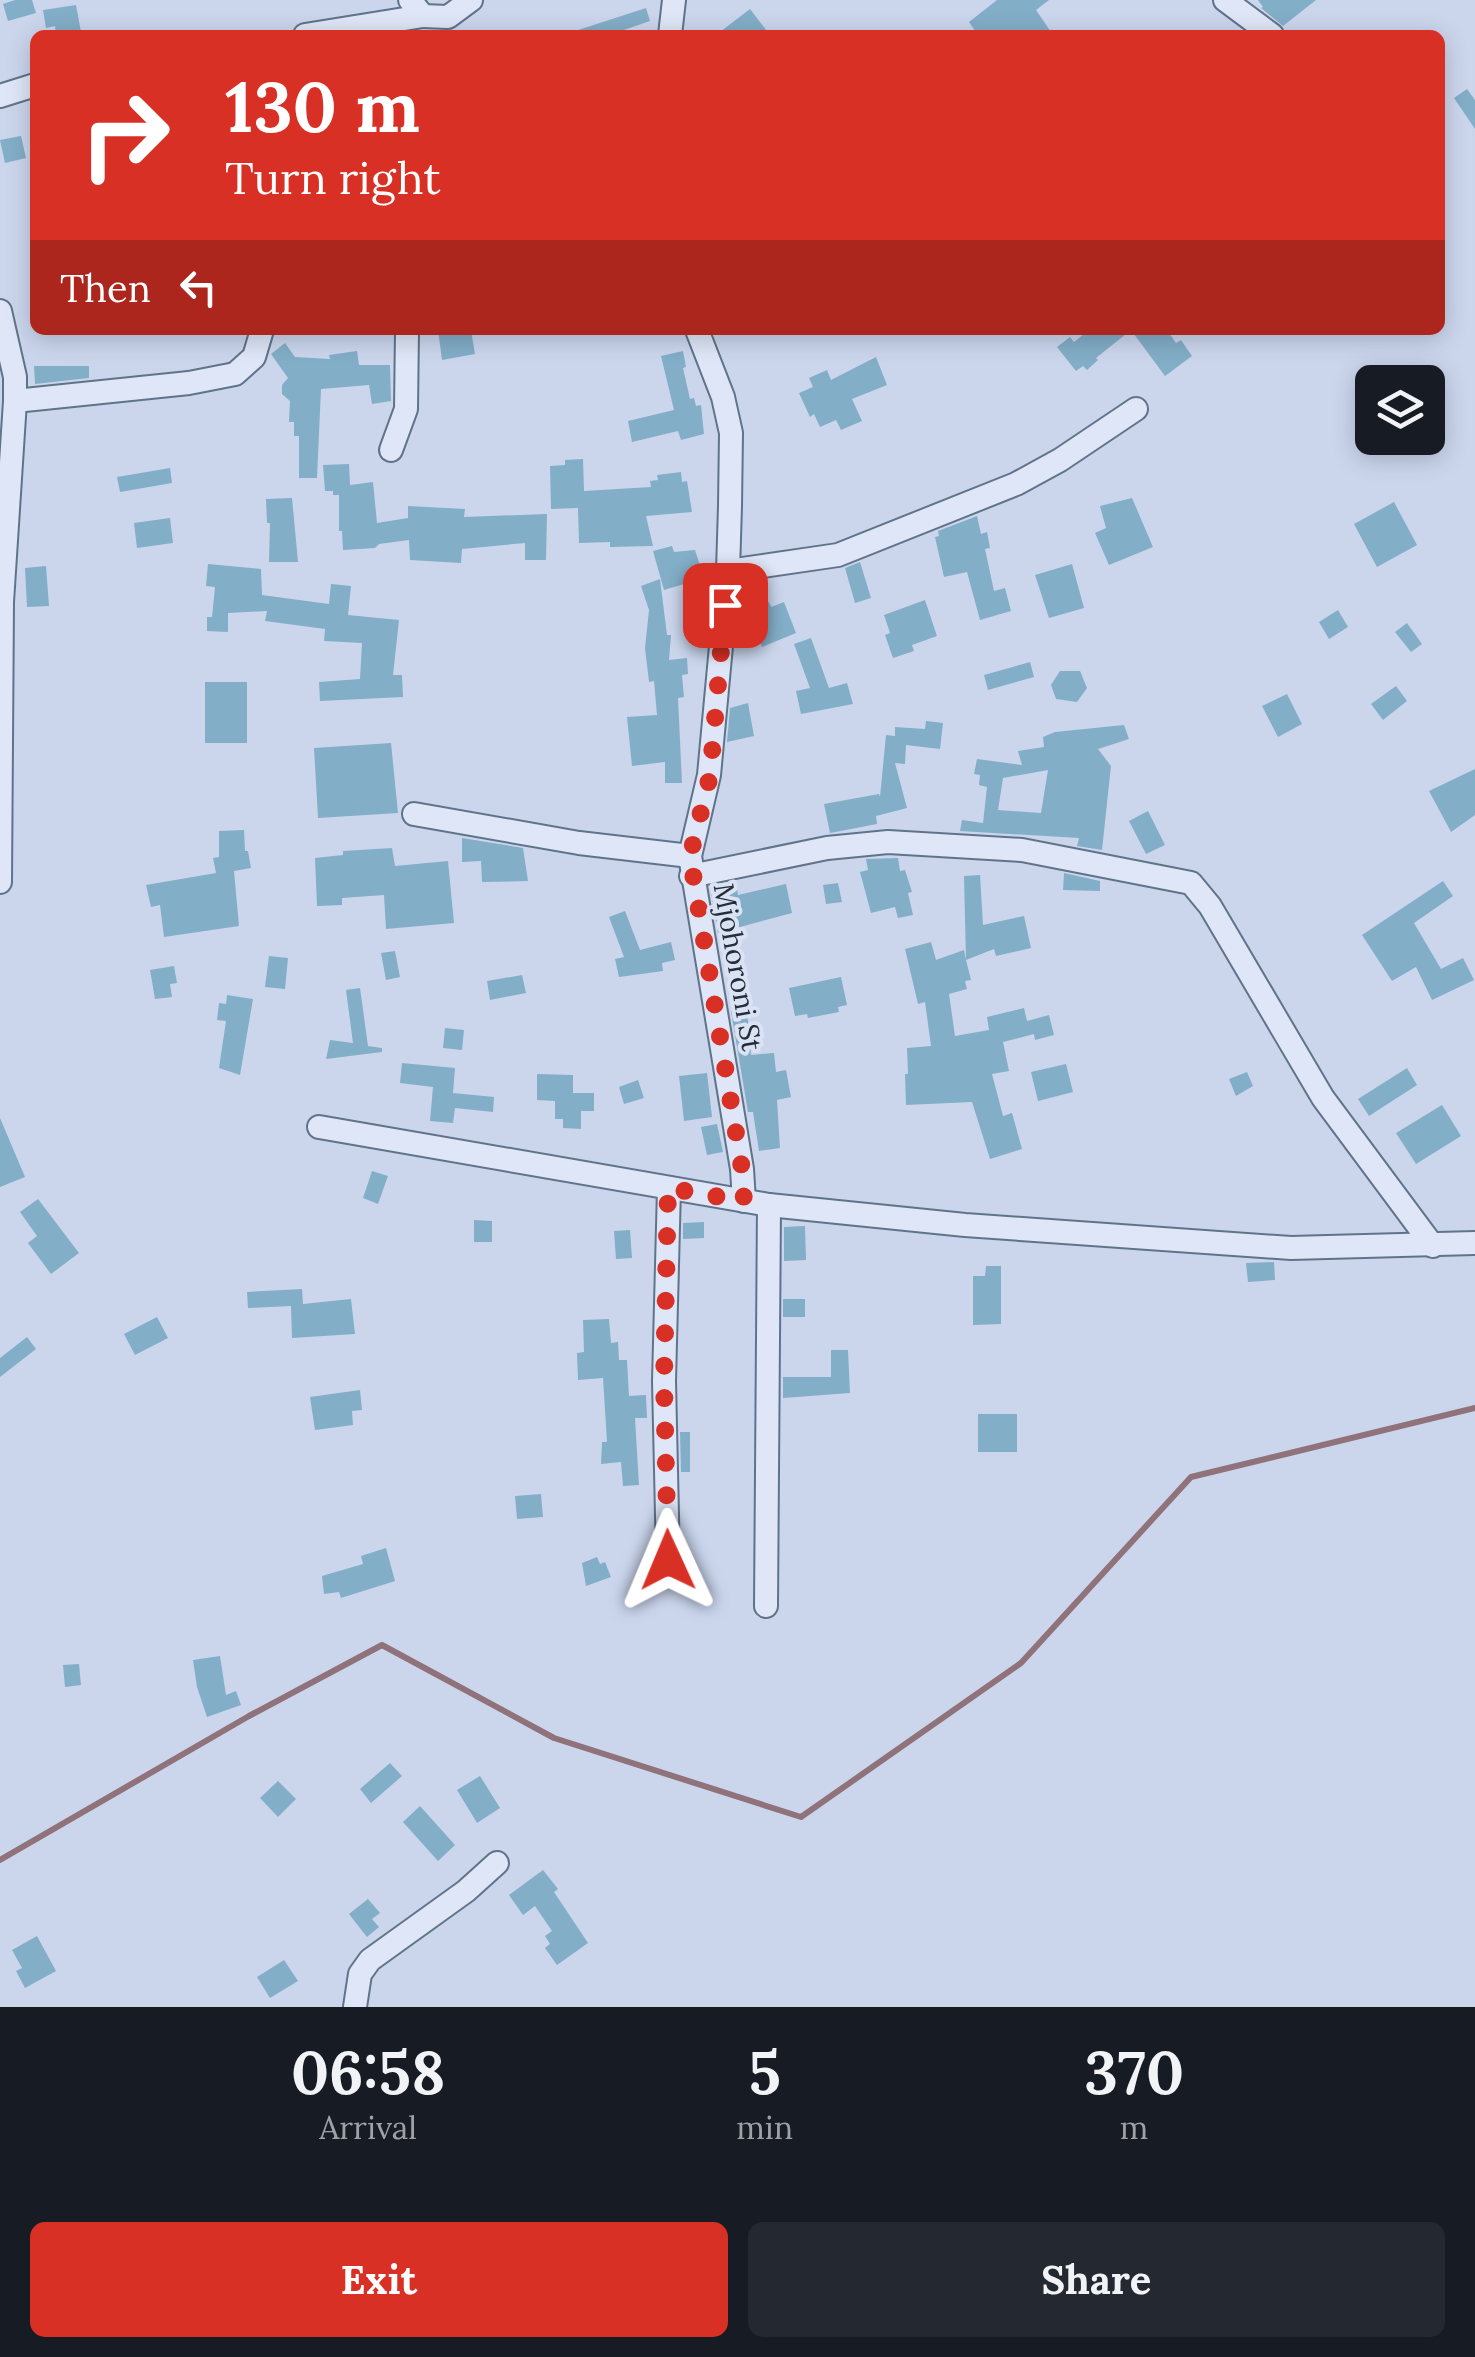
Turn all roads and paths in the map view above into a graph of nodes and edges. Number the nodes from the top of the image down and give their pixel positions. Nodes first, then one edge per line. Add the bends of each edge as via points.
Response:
1 (472, 0) edge
2 (674, 0) edge
3 (1225, 0) edge
4 (410, 17) edge
5 (334, 30) edge
6 (671, 30) edge
7 (1265, 30) edge
8 (30, 87) edge
9 (0, 96) edge
10 (0, 310) edge
11 (261, 335) edge
12 (407, 335) edge
13 (700, 335) edge
14 (10, 386) edge
15 (1136, 408) dead end
16 (391, 450) dead end
17 (728, 571) junction
18 (414, 814) dead end
19 (690, 866) junction
20 (0, 882) edge
21 (319, 1128) dead end
22 (668, 1188) junction
23 (744, 1201) junction
24 (769, 1205) junction
25 (1475, 1243) edge
26 (1433, 1246) junction
27 (668, 1560) dead end
28 (766, 1606) dead end
29 (498, 1862) dead end
30 (355, 2007) edge

1 - 4 street via 448,16
2 - 6 street
3 - 7 street
4 - 5 street
8 - 9 street
10 - 14 street
11 - 14 street via 254,357 235,374 189,382
12 - 16 street via 406,409
13 - 17 street, Mjohoroni St via 730,433
14 - 20 street
15 - 17 street via 1016,484 838,555
17 - 19 street, Mjohoroni St via 710,776
18 - 19 street
19 - 23 street, Mjohoroni St
19 - 26 street via 888,842 1022,850 1191,883 1322,1098
21 - 22 street
22 - 23 street
22 - 27 street
23 - 24 street
24 - 26 street via 1181,1242
24 - 28 street
25 - 26 street
29 - 30 street via 370,1960 360,1974

